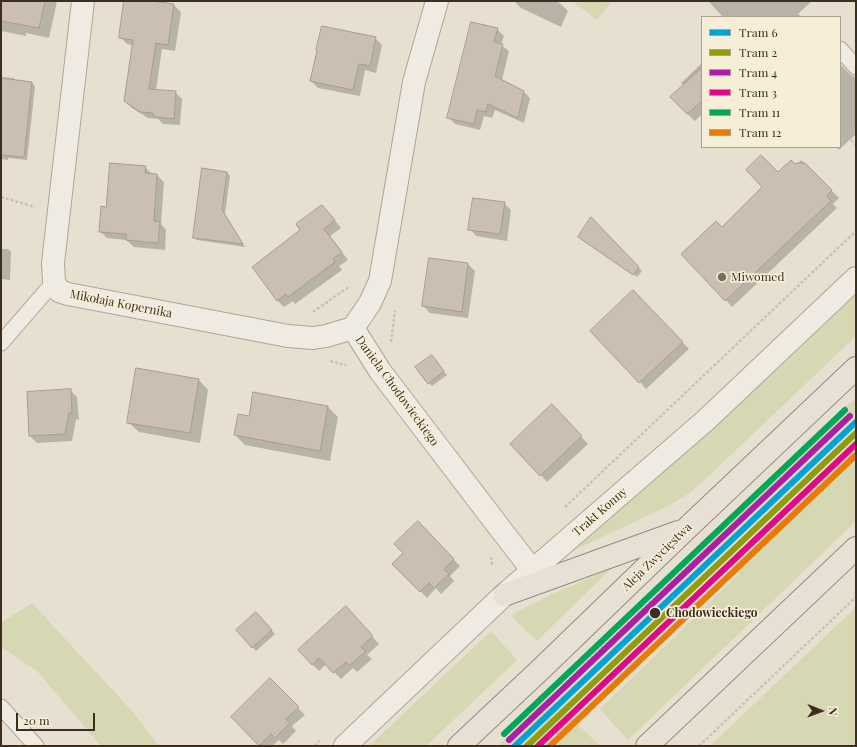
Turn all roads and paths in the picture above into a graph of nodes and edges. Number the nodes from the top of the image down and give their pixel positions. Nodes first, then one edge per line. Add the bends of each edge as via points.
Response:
1 (82, 1) edge
2 (436, 1) edge
3 (841, 50) edge
4 (856, 67) edge
5 (850, 140) dead end
6 (856, 145) edge
7 (1, 197) edge
8 (59, 214) junction
9 (856, 231) edge
10 (856, 278) edge
11 (54, 282) junction
12 (351, 286) dead end
13 (396, 305) dead end
14 (311, 313) dead end
15 (353, 328) junction
16 (1, 343) edge
17 (391, 346) dead end
18 (856, 368) edge
19 (560, 511) dead end
20 (685, 530) junction
21 (710, 545) dead end
22 (856, 548) edge
23 (734, 569) dead end
24 (533, 571) junction
25 (504, 595) junction
26 (856, 597) edge
27 (560, 688) dead end
28 (1, 707) edge
29 (585, 713) dead end
30 (36, 746) edge
31 (345, 746) edge
32 (459, 746) edge
33 (647, 746) edge
34 (699, 746) edge

1 - 8 street, Mikołaja Kopernika
2 - 15 street, Daniela Chodowieckiego via 414,82 380,281 370,303
3 - 4 lane
5 - 6 path
7 - 8 path
8 - 11 street, Mikołaja Kopernika via 53,263
9 - 19 path
10 - 24 street, Trakt Konny via 706,420
11 - 15 street, Mikołaja Kopernika via 59,291 68,294 288,336 313,338
11 - 16 lane
12 - 14 path
13 - 17 path
15 - 24 street, Daniela Chodowieckiego via 380,371
18 - 20 main road, Aleja Zwycięstwa
20 - 25 main road
20 - 32 main road, Aleja Zwycięstwa
21 - 27 path
22 - 33 main road
23 - 29 path
24 - 25 street, Trakt Konny
25 - 31 street, Trakt Konny
26 - 34 path
28 - 30 lane

